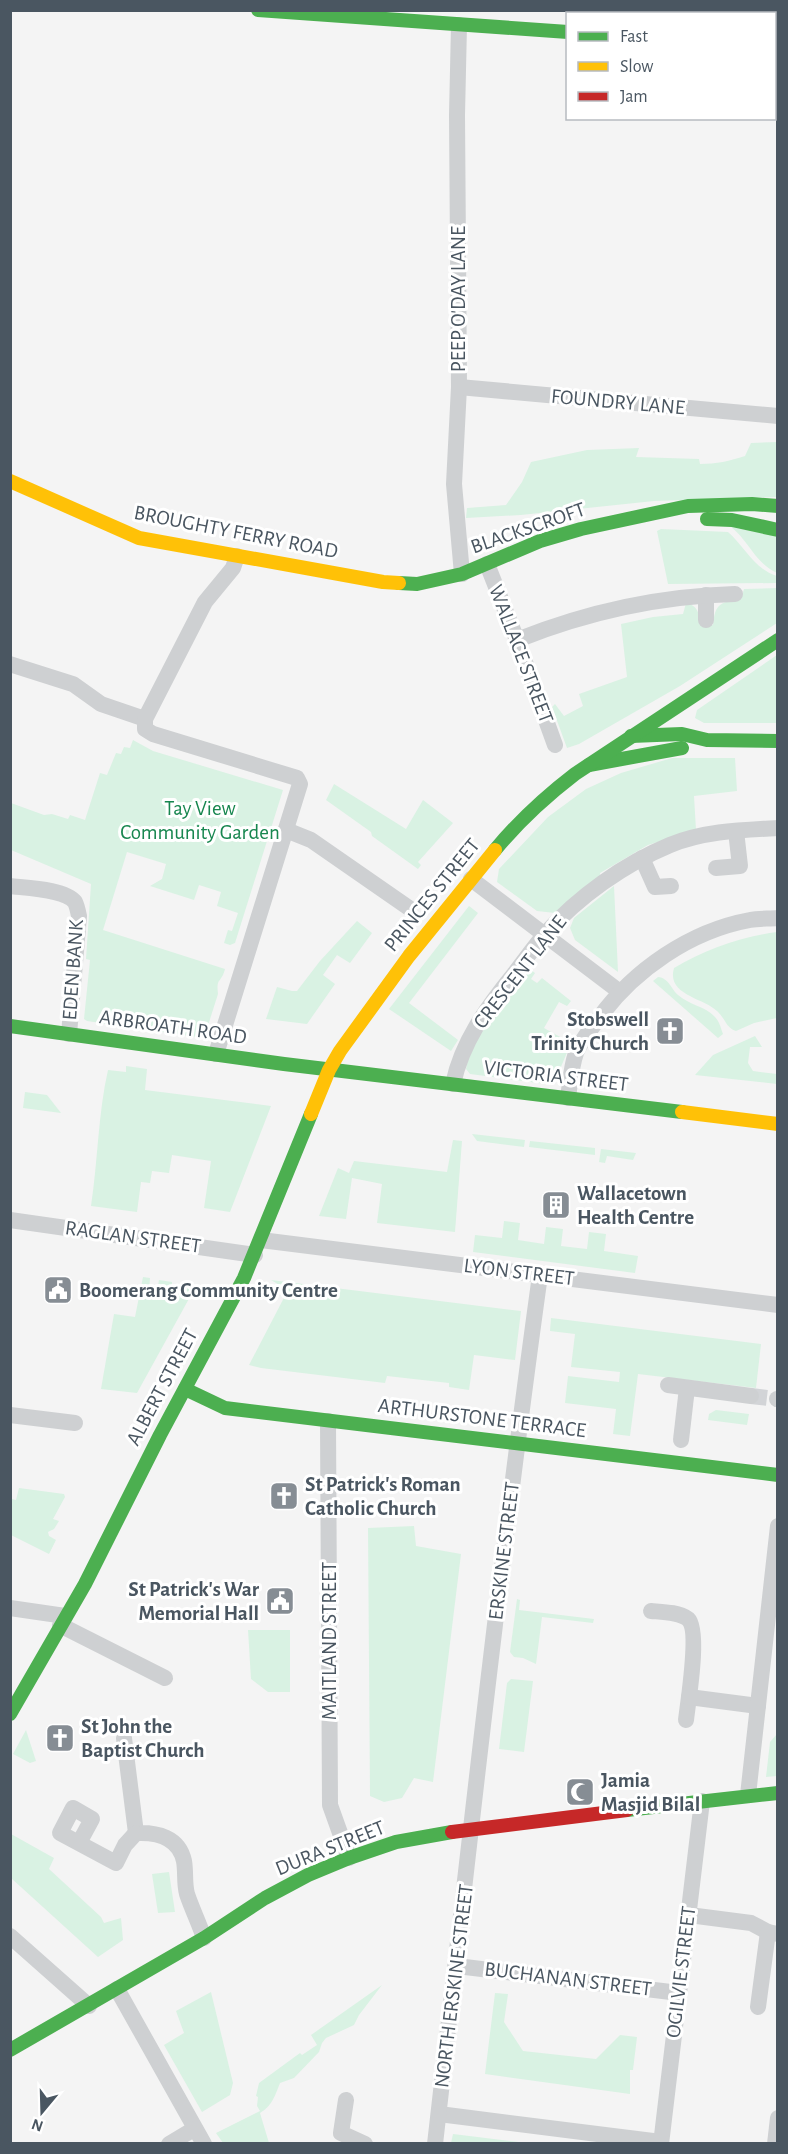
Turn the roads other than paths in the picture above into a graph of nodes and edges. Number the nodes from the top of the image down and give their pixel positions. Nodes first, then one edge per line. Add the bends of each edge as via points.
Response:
1 (258, 10) edge
2 (520, 10) edge
3 (459, 25) junction
4 (523, 29) junction
5 (566, 32) edge
6 (459, 387) junction
7 (777, 416) edge
8 (10, 481) edge
9 (777, 506) edge
10 (644, 515) junction
11 (777, 530) edge
12 (237, 556) junction
13 (487, 564) junction
14 (462, 574) junction
15 (735, 594) dead end
16 (706, 595) junction
17 (706, 620) dead end
18 (518, 640) junction
19 (777, 640) edge
20 (10, 664) edge
21 (145, 718) junction
22 (631, 736) junction
23 (707, 740) junction
24 (777, 741) edge
25 (555, 745) dead end
26 (588, 765) junction
27 (777, 828) edge
28 (286, 830) junction
29 (736, 831) junction
30 (642, 858) junction
31 (716, 868) dead end
32 (471, 879) junction
33 (10, 886) edge
34 (671, 886) dead end
35 (409, 908) dead end
36 (777, 918) edge
37 (544, 934) junction
38 (620, 992) junction
39 (10, 1026) edge
40 (69, 1034) junction
41 (216, 1054) junction
42 (329, 1070) junction
43 (453, 1084) junction
44 (568, 1098) junction
45 (777, 1124) edge
46 (10, 1220) edge
47 (258, 1247) junction
48 (540, 1275) junction
49 (777, 1305) edge
50 (668, 1385) dead end
51 (687, 1388) junction
52 (185, 1389) junction
53 (751, 1395) tunnel mouth
54 (10, 1414) edge
55 (328, 1421) junction
56 (75, 1423) dead end
57 (681, 1440) dead end
58 (517, 1443) junction
59 (777, 1475) edge
60 (777, 1526) edge
61 (10, 1608) edge
62 (651, 1611) dead end
63 (62, 1621) junction
64 (770, 1657) edge
65 (165, 1678) dead end
66 (689, 1697) junction
67 (758, 1706) junction
68 (10, 1714) edge
69 (686, 1720) dead end
70 (124, 1738) dead end
71 (777, 1793) edge
72 (748, 1795) junction
73 (702, 1801) junction
74 (472, 1828) junction
75 (136, 1833) junction
76 (79, 1844) dead end
77 (349, 1858) junction
78 (688, 1915) junction
79 (773, 1933) edge
80 (10, 1936) edge
81 (204, 1938) junction
82 (457, 1966) junction
83 (117, 1989) junction
84 (679, 1992) junction
85 (89, 2006) junction
86 (758, 2007) dead end
87 (10, 2050) edge
88 (346, 2100) dead end
89 (439, 2114) junction
90 (777, 2118) edge
91 (194, 2129) junction
92 (661, 2143) edge
93 (168, 2144) edge
94 (204, 2144) edge
95 (365, 2144) edge
96 (435, 2144) edge
97 (775, 2144) edge

1 - 3 main road
2 - 4 street
3 - 4 main road
3 - 6 street, PEEP O'DAY LANE
4 - 5 main road
6 - 7 street, FOUNDRY LANE
6 - 14 street, PEEP O'DAY LANE via 454,484
8 - 12 main road, BROUGHTY FERRY ROAD via 138,538
9 - 10 main road, BLACKSCROFT via 688,506
10 - 11 main road, BLACKSCROFT via 732,520
10 - 13 main road, BLACKSCROFT via 540,541
12 - 14 main road, BROUGHTY FERRY ROAD via 383,582 417,584
12 - 21 street via 233,568 205,602
13 - 14 main road, BLACKSCROFT
13 - 18 street, WALLACE STREET
15 - 16 street
16 - 17 street
16 - 18 street via 606,611
18 - 25 street, WALLACE STREET
19 - 22 main road
20 - 21 street via 73,684 101,704
21 - 28 street via 145,729 153,734 297,778 300,784
22 - 23 main road, PRINCES STREET via 682,735
22 - 26 main road, PRINCES STREET
23 - 24 main road, PRINCES STREET
23 - 26 main road, PRINCES STREET
26 - 32 main road, PRINCES STREET via 546,796
27 - 29 street, CRESCENT LANE
28 - 35 street via 311,840
28 - 41 street
29 - 30 street, CRESCENT LANE via 672,844
29 - 31 street via 740,866
30 - 34 street via 655,887
30 - 37 street, CRESCENT LANE via 592,891
32 - 37 street
32 - 42 main road, PRINCES STREET via 370,1008
33 - 40 street, EDEN BANK via 58,892 76,903 79,915
36 - 38 street via 750,920 691,941 643,971
37 - 38 street
37 - 43 street, CRESCENT LANE via 472,1033
38 - 44 street via 576,1053
39 - 40 main road, ARBROATH ROAD
40 - 41 main road, ARBROATH ROAD
41 - 42 main road, ARBROATH ROAD
42 - 43 main road, VICTORIA STREET
42 - 47 main road, ALBERT STREET
43 - 44 main road, VICTORIA STREET
44 - 45 main road, VICTORIA STREET
46 - 47 street, RAGLAN STREET
47 - 48 street, LYON STREET
47 - 52 main road, ALBERT STREET
48 - 49 street, LYON STREET
48 - 58 street, ERSKINE STREET
50 - 51 street
51 - 53 street
51 - 57 street
52 - 55 main road, ARTHURSTONE TERRACE via 225,1408
52 - 63 main road, ALBERT STREET
54 - 56 street
55 - 58 main road, ARTHURSTONE TERRACE
55 - 77 street, MAITLAND STREET via 330,1805
58 - 59 main road, ARTHURSTONE TERRACE
58 - 74 street, ERSKINE STREET
60 - 64 street
61 - 63 street
62 - 66 street via 679,1615 689,1620 694,1629
63 - 65 street
63 - 68 main road, ALBERT STREET
64 - 67 street
66 - 67 street
66 - 69 street
67 - 72 street
70 - 75 street
71 - 72 main road, DURA STREET
72 - 73 main road, DURA STREET
73 - 74 main road, DURA STREET
73 - 78 street, OGILVIE STREET
74 - 77 main road, DURA STREET via 396,1842
74 - 82 street, NORTH ERSKINE STREET
75 - 76 street via 116,1863
75 - 81 street via 165,1836 178,1845 186,1892
77 - 81 main road, DURA STREET via 265,1898
78 - 79 street via 751,1923
78 - 84 street, OGILVIE STREET
79 - 86 street
80 - 85 street
81 - 83 main road, DURA STREET
82 - 84 street, BUCHANAN STREET
82 - 89 street, NORTH ERSKINE STREET
83 - 85 main road, DURA STREET
83 - 91 street
84 - 92 street, OGILVIE STREET
85 - 87 main road, DURA STREET
88 - 95 street via 341,2133
89 - 92 street
89 - 96 street, NORTH ERSKINE STREET
90 - 97 street
91 - 93 street
91 - 94 street

